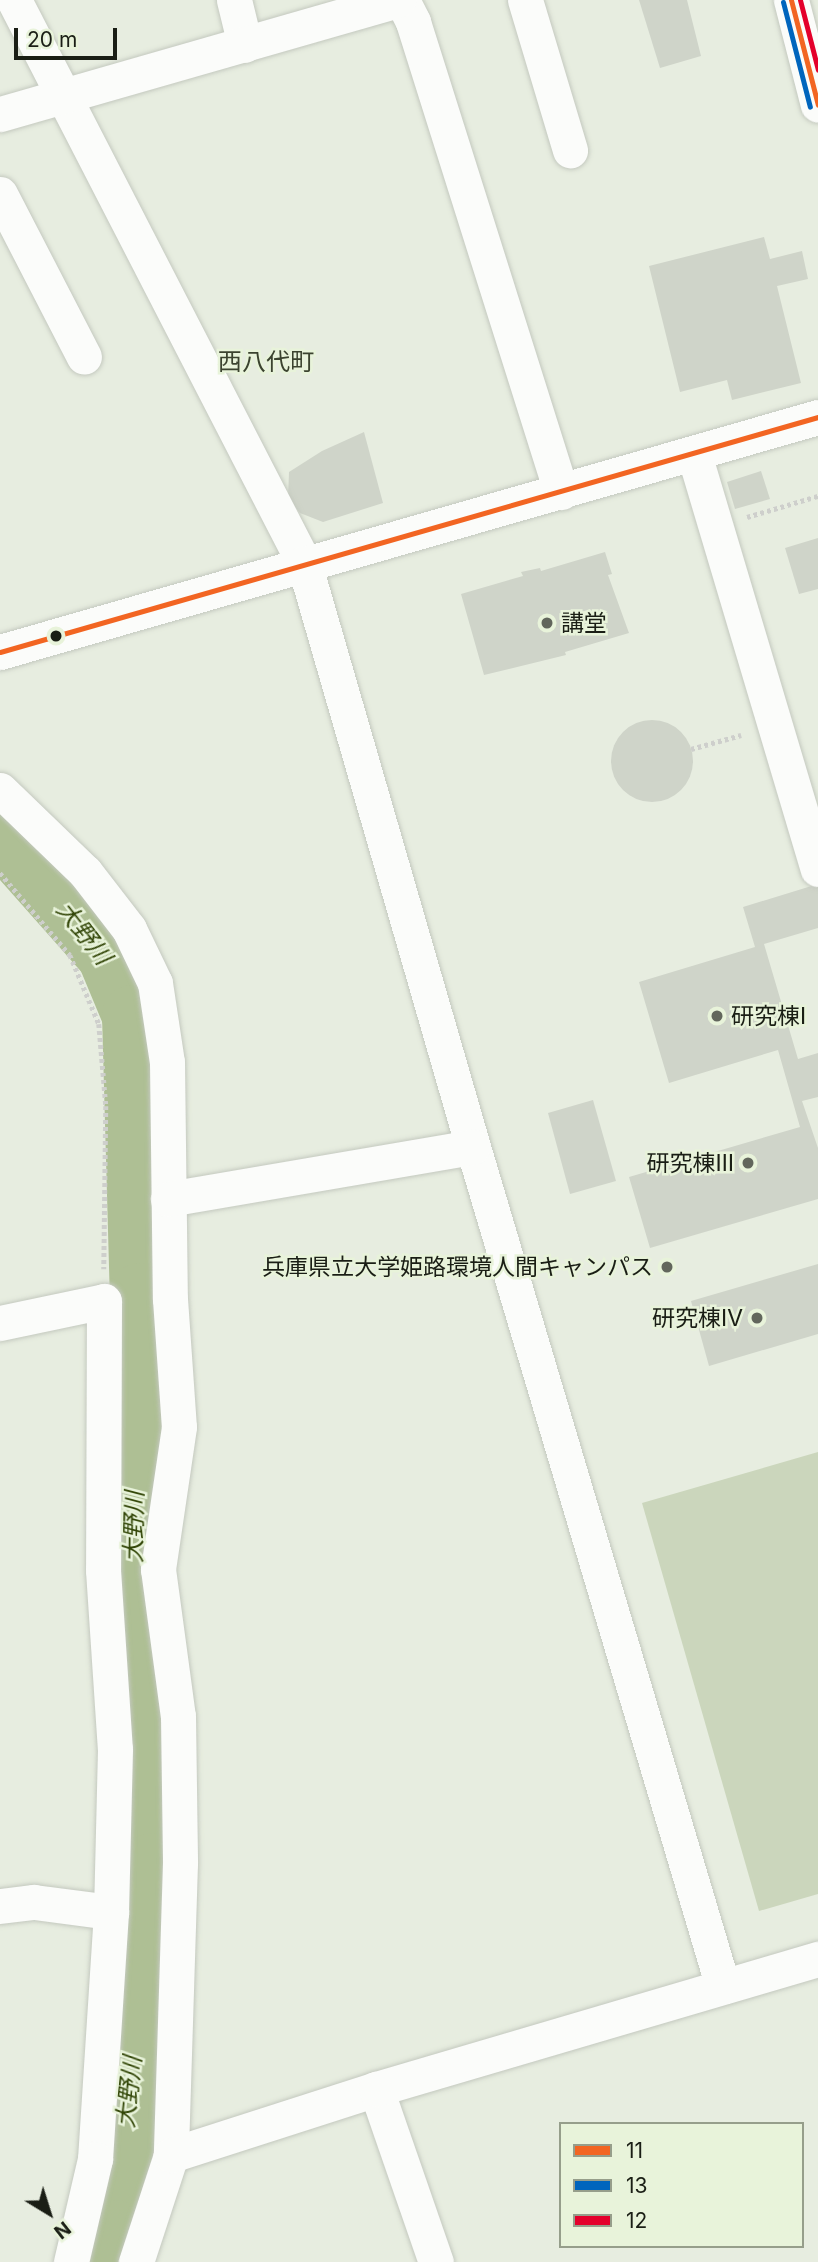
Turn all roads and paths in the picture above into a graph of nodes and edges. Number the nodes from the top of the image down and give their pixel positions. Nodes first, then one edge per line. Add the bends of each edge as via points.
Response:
1 (14, 0) edge
2 (234, 0) edge
3 (525, 0) edge
4 (394, 1) edge
5 (802, 11) edge
6 (245, 45) junction
7 (62, 98) junction
8 (818, 106) edge
9 (0, 114) edge
10 (570, 150) dead end
11 (0, 194) edge
12 (84, 358) dead end
13 (818, 417) edge
14 (694, 454) junction
15 (562, 492) junction
16 (818, 496) edge
17 (716, 527) junction
18 (304, 563) junction
19 (0, 652) edge
20 (775, 724) junction
21 (691, 750) dead end
22 (0, 790) edge
23 (818, 869) edge
24 (0, 873) edge
25 (473, 1147) junction
26 (168, 1199) junction
27 (104, 1301) junction
28 (0, 1323) edge
29 (0, 1906) edge
30 (111, 1912) junction
31 (818, 1959) edge
32 (723, 1987) junction
33 (376, 2090) junction
34 (171, 2155) junction
35 (71, 2262) edge
36 (136, 2262) edge
37 (436, 2262) edge

1 - 7 street
2 - 6 street
3 - 10 street
4 - 6 street
4 - 15 street via 413,22
5 - 8 street
6 - 7 street
7 - 9 street
7 - 18 street
11 - 12 street
13 - 14 street
14 - 15 street
14 - 17 street
15 - 18 street
16 - 17 path
17 - 20 street
18 - 19 street
18 - 25 street
20 - 21 path
20 - 23 street
22 - 26 street via 85,872 130,929 155,983 167,1062
24 - 27 path via 70,955 99,1024 106,1106
25 - 26 street
25 - 32 street
26 - 34 street via 179,1427 158,1569 178,1716 180,1863
27 - 28 street
27 - 30 street via 103,1570 115,1749
29 - 30 street via 34,1902
30 - 35 street via 95,2159
31 - 32 street
32 - 33 street
33 - 34 street
33 - 37 street
34 - 36 street

